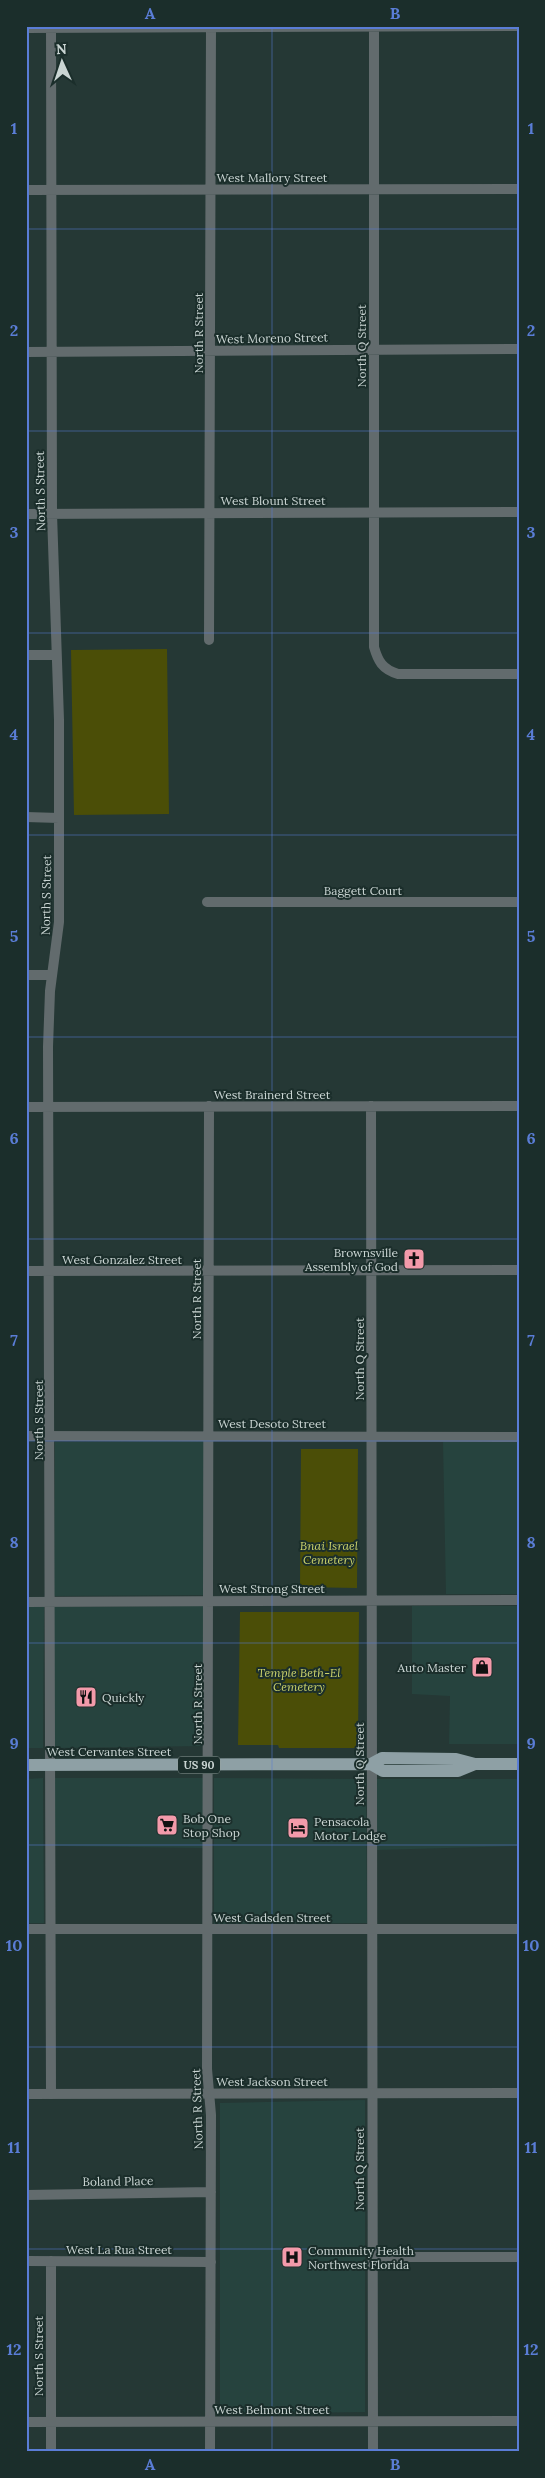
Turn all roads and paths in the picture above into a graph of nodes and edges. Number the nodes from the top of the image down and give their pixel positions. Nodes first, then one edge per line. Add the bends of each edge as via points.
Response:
1 (374, 26) edge
2 (519, 26) edge
3 (51, 27) edge
4 (211, 27) edge
5 (26, 28) edge
6 (373, 189) junction
7 (519, 189) edge
8 (26, 190) edge
9 (51, 190) junction
10 (210, 190) junction
11 (373, 349) junction
12 (519, 349) edge
13 (51, 351) junction
14 (211, 351) junction
15 (26, 352) edge
16 (211, 512) junction
17 (519, 512) edge
18 (373, 513) junction
19 (26, 514) edge
20 (52, 514) junction
21 (209, 640) dead end
22 (26, 655) edge
23 (56, 655) junction
24 (519, 674) edge
25 (26, 818) edge
26 (59, 818) junction
27 (207, 902) dead end
28 (519, 902) edge
29 (26, 975) edge
30 (52, 975) junction
31 (209, 1106) junction
32 (371, 1106) junction
33 (519, 1106) edge
34 (26, 1107) edge
35 (48, 1107) junction
36 (371, 1270) junction
37 (519, 1270) edge
38 (26, 1271) edge
39 (49, 1271) junction
40 (209, 1271) junction
41 (26, 1436) edge
42 (50, 1436) junction
43 (209, 1436) junction
44 (371, 1436) junction
45 (519, 1436) edge
46 (210, 1600) junction
47 (370, 1600) junction
48 (519, 1600) edge
49 (26, 1602) edge
50 (49, 1602) junction
51 (372, 1764) junction
52 (519, 1764) edge
53 (26, 1765) edge
54 (48, 1765) junction
55 (209, 1765) junction
56 (49, 1928) junction
57 (26, 1929) edge
58 (209, 1929) junction
59 (372, 1929) junction
60 (519, 1929) edge
61 (372, 2093) junction
62 (519, 2093) edge
63 (26, 2094) edge
64 (51, 2094) junction
65 (210, 2094) junction
66 (211, 2192) junction
67 (26, 2196) edge
68 (372, 2257) junction
69 (519, 2257) edge
70 (26, 2261) edge
71 (51, 2261) junction
72 (211, 2262) junction
73 (519, 2420) edge
74 (372, 2421) junction
75 (26, 2422) edge
76 (50, 2422) junction
77 (210, 2422) junction
78 (51, 2452) edge
79 (210, 2452) edge
80 (373, 2452) edge

1 - 2 street
1 - 4 street
1 - 6 street, North Q Street
3 - 4 street
3 - 5 street
3 - 9 street, North S Street
4 - 10 street, North R Street
6 - 7 street, West Mallory Street
6 - 10 street, West Mallory Street
6 - 11 street, North Q Street
8 - 9 street, West Mallory Street
9 - 10 street, West Mallory Street
9 - 13 street, North S Street
10 - 14 street, North R Street
11 - 12 street, West Moreno Street
11 - 14 street, West Moreno Street
11 - 18 street, North Q Street
13 - 14 street, West Moreno Street
13 - 15 street, West Moreno Street
13 - 20 street, North S Street
14 - 16 street, North R Street
16 - 18 street, West Blount Street
16 - 20 street, West Blount Street
16 - 21 street, North R Street
17 - 18 street, West Blount Street
18 - 24 street, North Q Street via 372,638 380,664 390,672 407,675
19 - 20 street, West Blount Street
20 - 23 street, North S Street
22 - 23 street
23 - 26 street, North S Street
25 - 26 street
26 - 30 street, North S Street via 60,922
27 - 28 street, Baggett Court
29 - 30 street
30 - 35 street, North S Street
31 - 32 street, West Brainerd Street
31 - 35 street, West Brainerd Street
31 - 40 street, North R Street
32 - 33 street, West Brainerd Street
32 - 36 street, North Q Street
34 - 35 street, West Brainerd Street
35 - 39 street, North S Street
36 - 37 street, West Gonzalez Street
36 - 40 street, West Gonzalez Street
36 - 44 street, North Q Street
38 - 39 street, West Gonzalez Street
39 - 40 street, West Gonzalez Street
39 - 42 street, North S Street
40 - 43 street, North R Street
41 - 42 street, West Desoto Street
42 - 43 street, West Desoto Street
42 - 50 street, North S Street
43 - 44 street, West Desoto Street
43 - 46 street, North R Street
44 - 45 street, West Desoto Street
44 - 47 street, North Q Street
46 - 47 street, West Strong Street
46 - 50 street, West Strong Street
46 - 55 street, North R Street
47 - 48 street, West Strong Street
47 - 51 street, North Q Street
49 - 50 street, West Strong Street
50 - 54 street, North S Street
51 - 52 main road, West Cervantes Street / US 90 via 382,1758 401,1758
51 - 55 main road, West Cervantes Street / US 90
51 - 59 street, North Q Street
53 - 54 main road, West Cervantes Street / US 90
54 - 55 main road, West Cervantes Street / US 90
54 - 56 street, North S Street
55 - 58 street, North R Street
56 - 57 street, West Gadsden Street
56 - 58 street, West Gadsden Street
56 - 64 street, North S Street
58 - 59 street, West Gadsden Street
58 - 65 street, North R Street via 207,2069
59 - 60 street, West Gadsden Street
59 - 61 street, North Q Street
61 - 62 street, West Jackson Street
61 - 65 street, West Jackson Street
61 - 68 street, North Q Street
63 - 64 street, West Jackson Street
64 - 65 street, West Jackson Street
65 - 66 street, North R Street
66 - 67 street, Boland Place
66 - 72 street, North R Street
68 - 69 street
68 - 74 street, North Q Street
70 - 71 street, West La Rua Street
71 - 72 street, West La Rua Street
71 - 76 street, North S Street
72 - 77 street, North R Street
73 - 74 street, West Belmont Street
74 - 77 street, West Belmont Street
74 - 80 street, North Q Street
75 - 76 street, West Belmont Street
76 - 77 street, West Belmont Street
76 - 78 street, North S Street
77 - 79 street, North R Street

